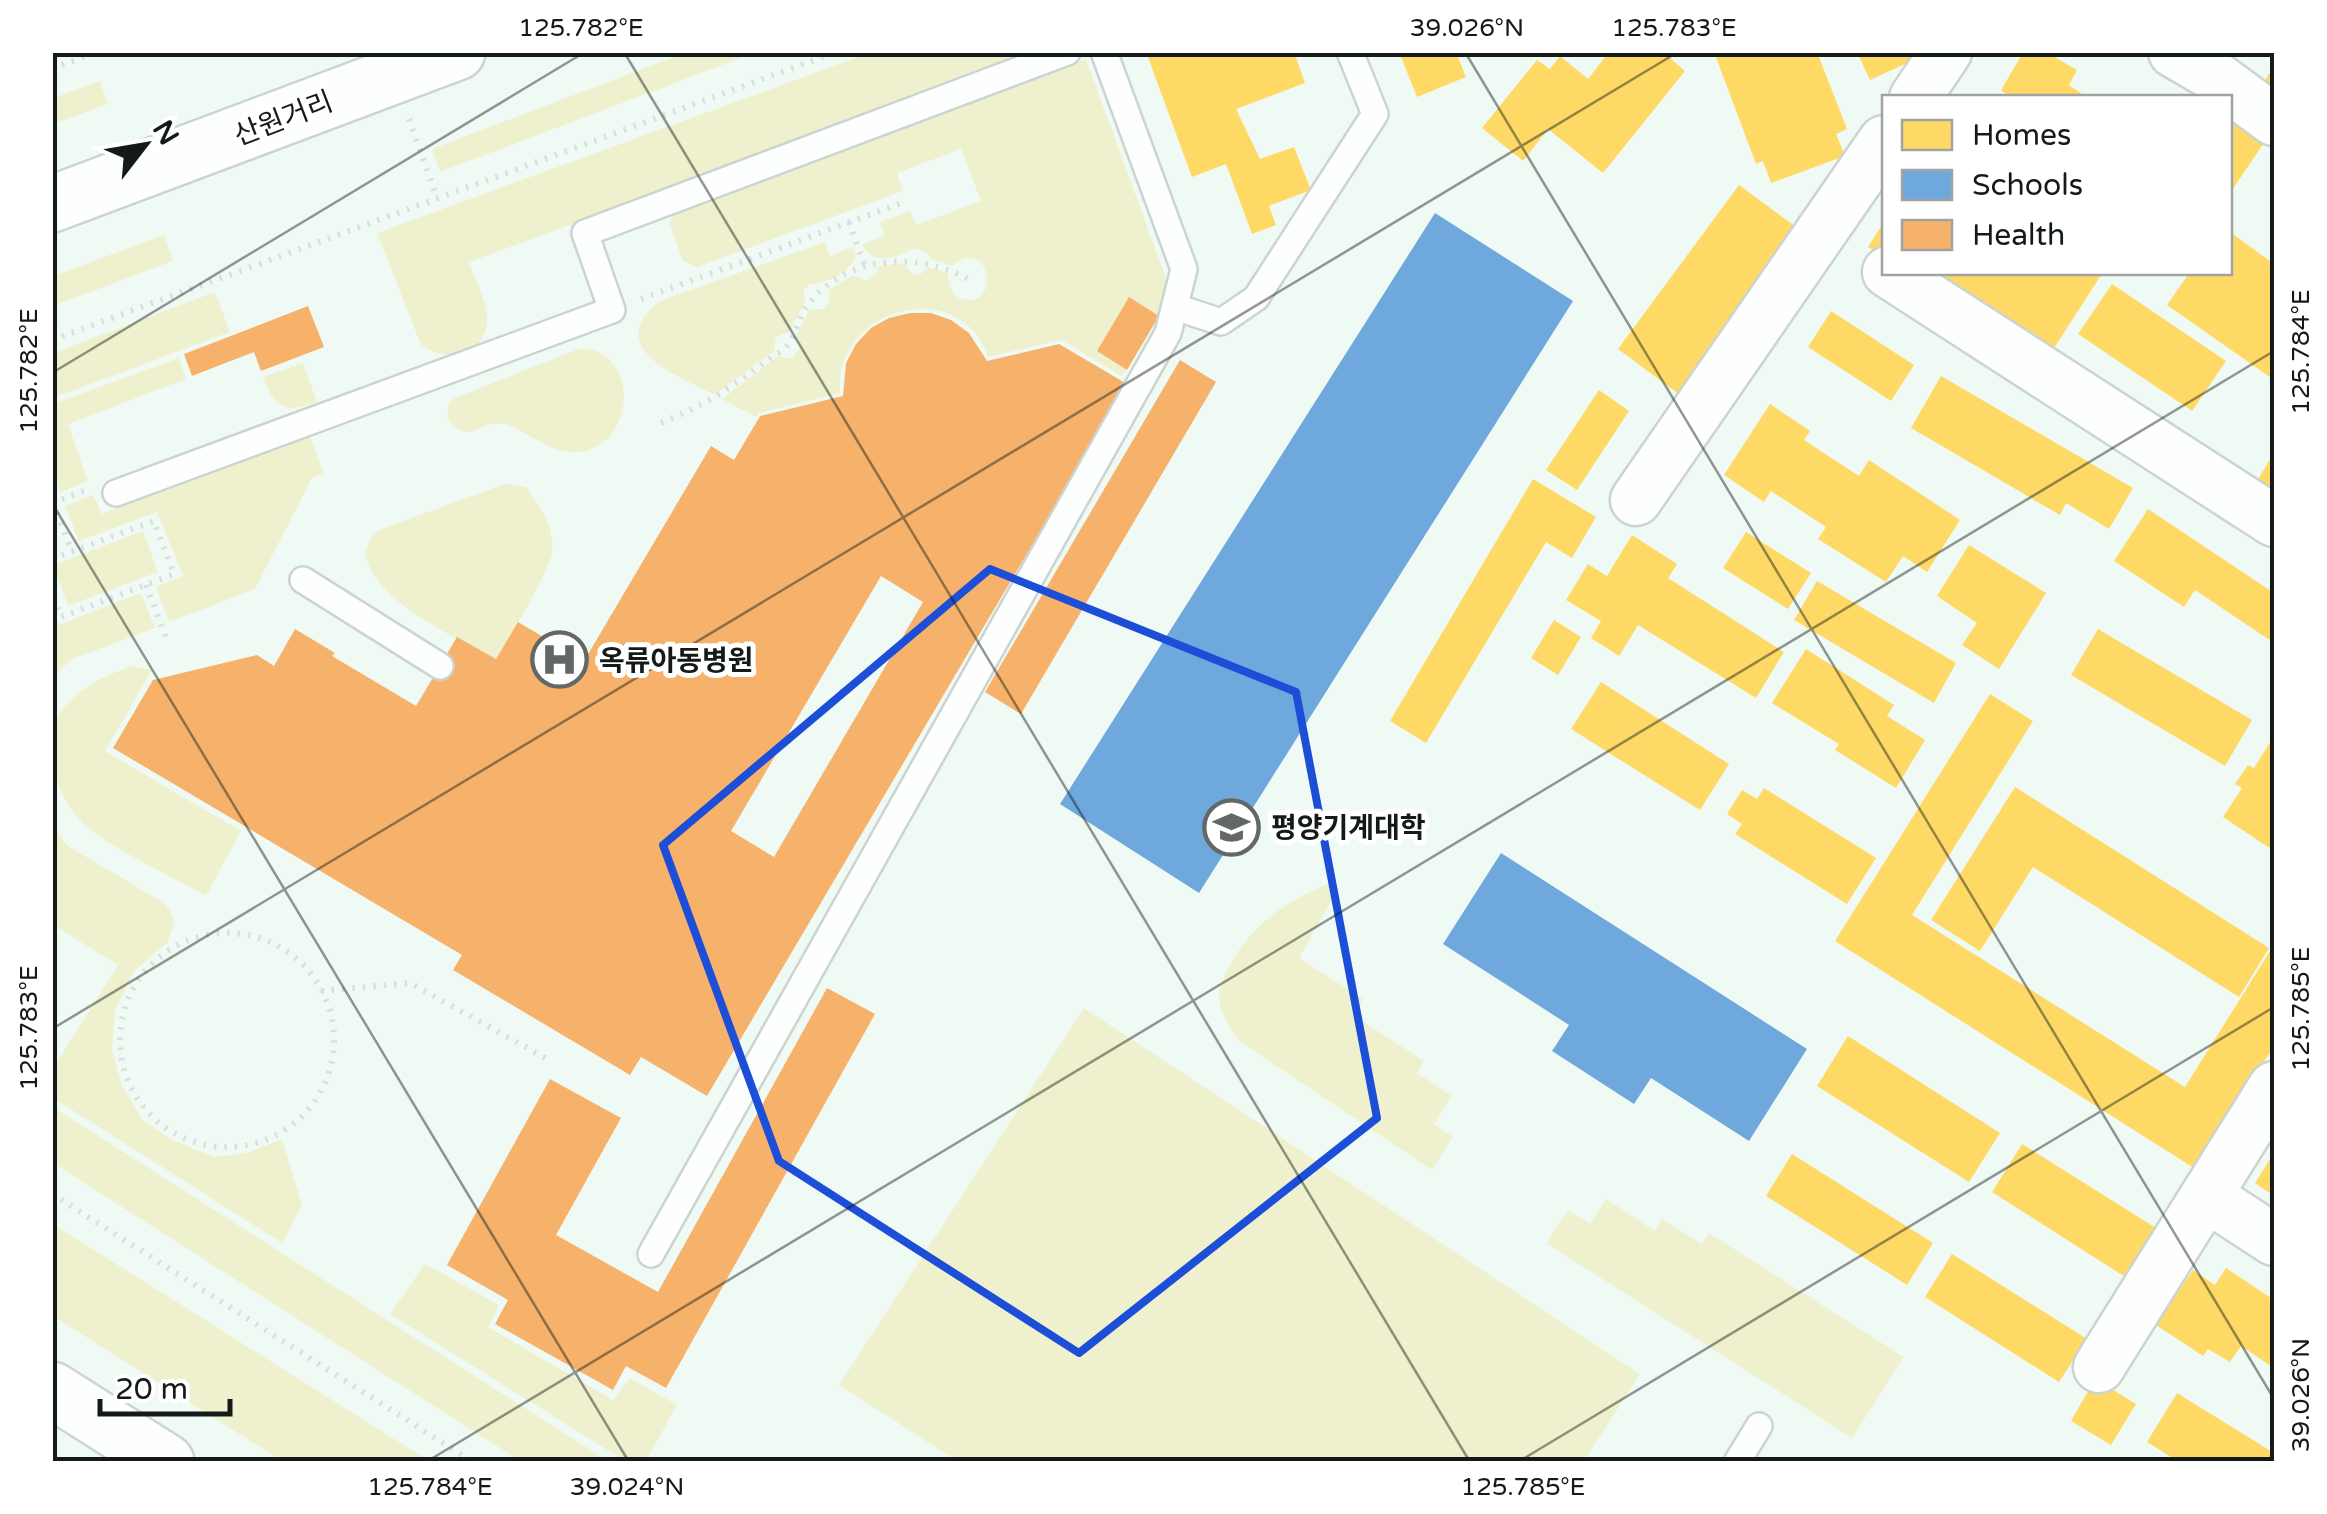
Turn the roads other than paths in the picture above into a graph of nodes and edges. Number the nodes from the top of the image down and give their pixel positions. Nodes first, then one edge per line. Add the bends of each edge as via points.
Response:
1 (457, 52) edge
2 (1067, 52) edge
3 (1104, 52) edge
4 (1350, 52) edge
5 (1946, 52) edge
6 (2174, 52) edge
7 (1916, 95) edge
8 (2274, 120) edge
9 (1882, 144) edge
10 (52, 204) edge
11 (1822, 230) junction
12 (1882, 268) edge
13 (1892, 275) edge
14 (1175, 308) junction
15 (116, 494) dead end
16 (1636, 500) dead end
17 (2274, 521) edge
18 (304, 580) dead end
19 (440, 666) dead end
20 (2274, 1087) edge
21 (2208, 1198) junction
22 (2274, 1240) edge
23 (651, 1254) dead end
24 (2099, 1368) dead end
25 (52, 1390) edge
26 (1759, 1426) dead end
27 (166, 1462) edge
28 (1737, 1462) edge

1 - 10 main road, 산원거리
2 - 15 lane via 585,233 612,310
3 - 14 lane via 1184,269
4 - 14 lane via 1376,114 1256,298 1222,322
5 - 7 street
6 - 8 street
9 - 11 street
11 - 12 street
11 - 16 street
13 - 17 street
14 - 23 lane via 1168,332
18 - 19 lane
20 - 21 street
21 - 22 street
21 - 24 street
25 - 27 main road
26 - 28 lane

